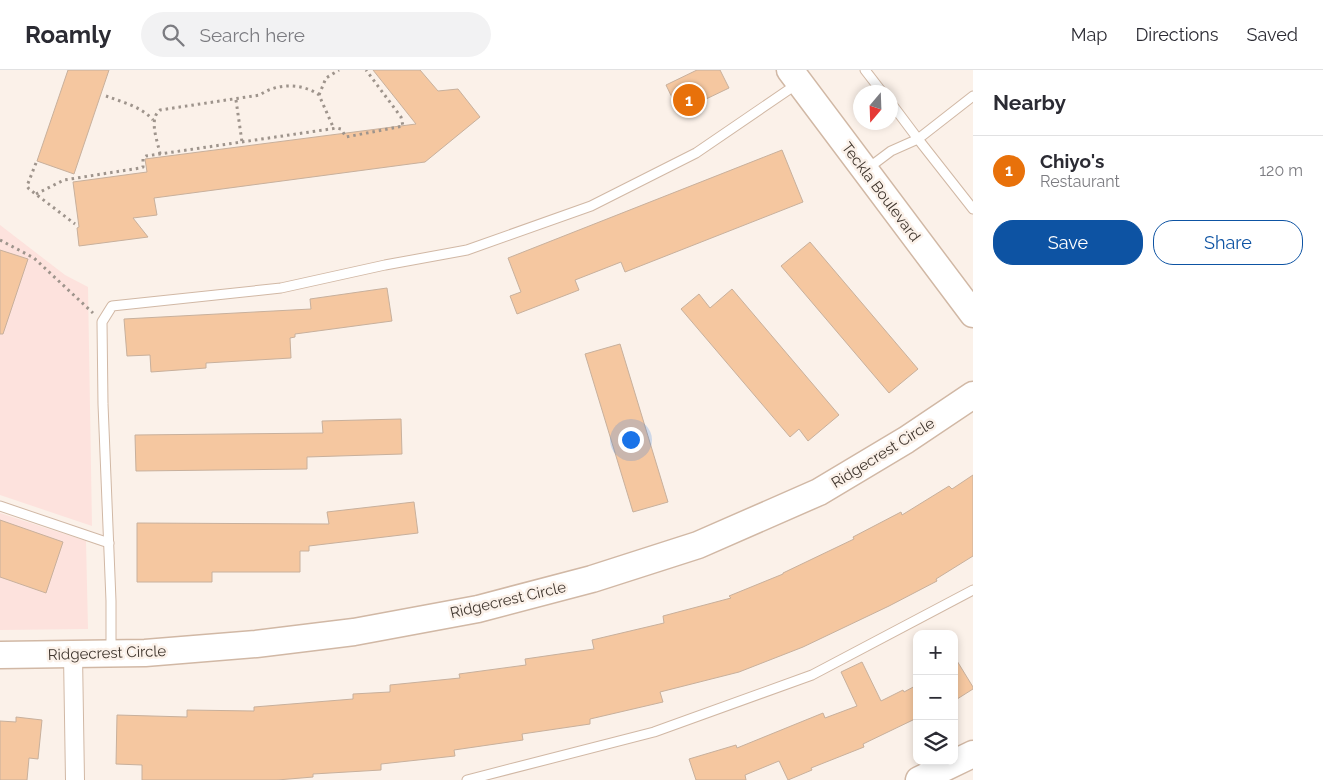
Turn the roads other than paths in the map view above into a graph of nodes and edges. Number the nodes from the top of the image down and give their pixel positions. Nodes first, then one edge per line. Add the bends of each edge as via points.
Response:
1 (865, 70) edge
2 (794, 76) edge
3 (877, 85) edge
4 (973, 96) edge
5 (898, 113) edge
6 (918, 139) junction
7 (865, 170) junction
8 (973, 209) edge
9 (973, 314) edge
10 (973, 395) edge
11 (0, 506) edge
12 (109, 543) junction
13 (973, 590) edge
14 (111, 654) junction
15 (0, 655) edge
16 (73, 655) junction
17 (973, 754) edge
18 (75, 780) edge
19 (467, 780) edge
20 (920, 780) edge

1 - 3 lane
2 - 7 street, Teckla Boulevard
2 - 12 lane via 696,153 591,206 467,250 281,288 112,306 102,322
4 - 6 lane
5 - 6 lane
6 - 7 lane via 891,151
6 - 8 lane
7 - 9 street, Teckla Boulevard
10 - 14 street, Ridgecrest Circle via 906,440 818,492 698,544 592,579 478,609 354,632 247,645
11 - 12 lane
12 - 14 lane
13 - 19 lane via 812,675 654,732
14 - 16 street, Ridgecrest Circle
15 - 16 street, Ridgecrest Circle
16 - 18 street
17 - 20 street

